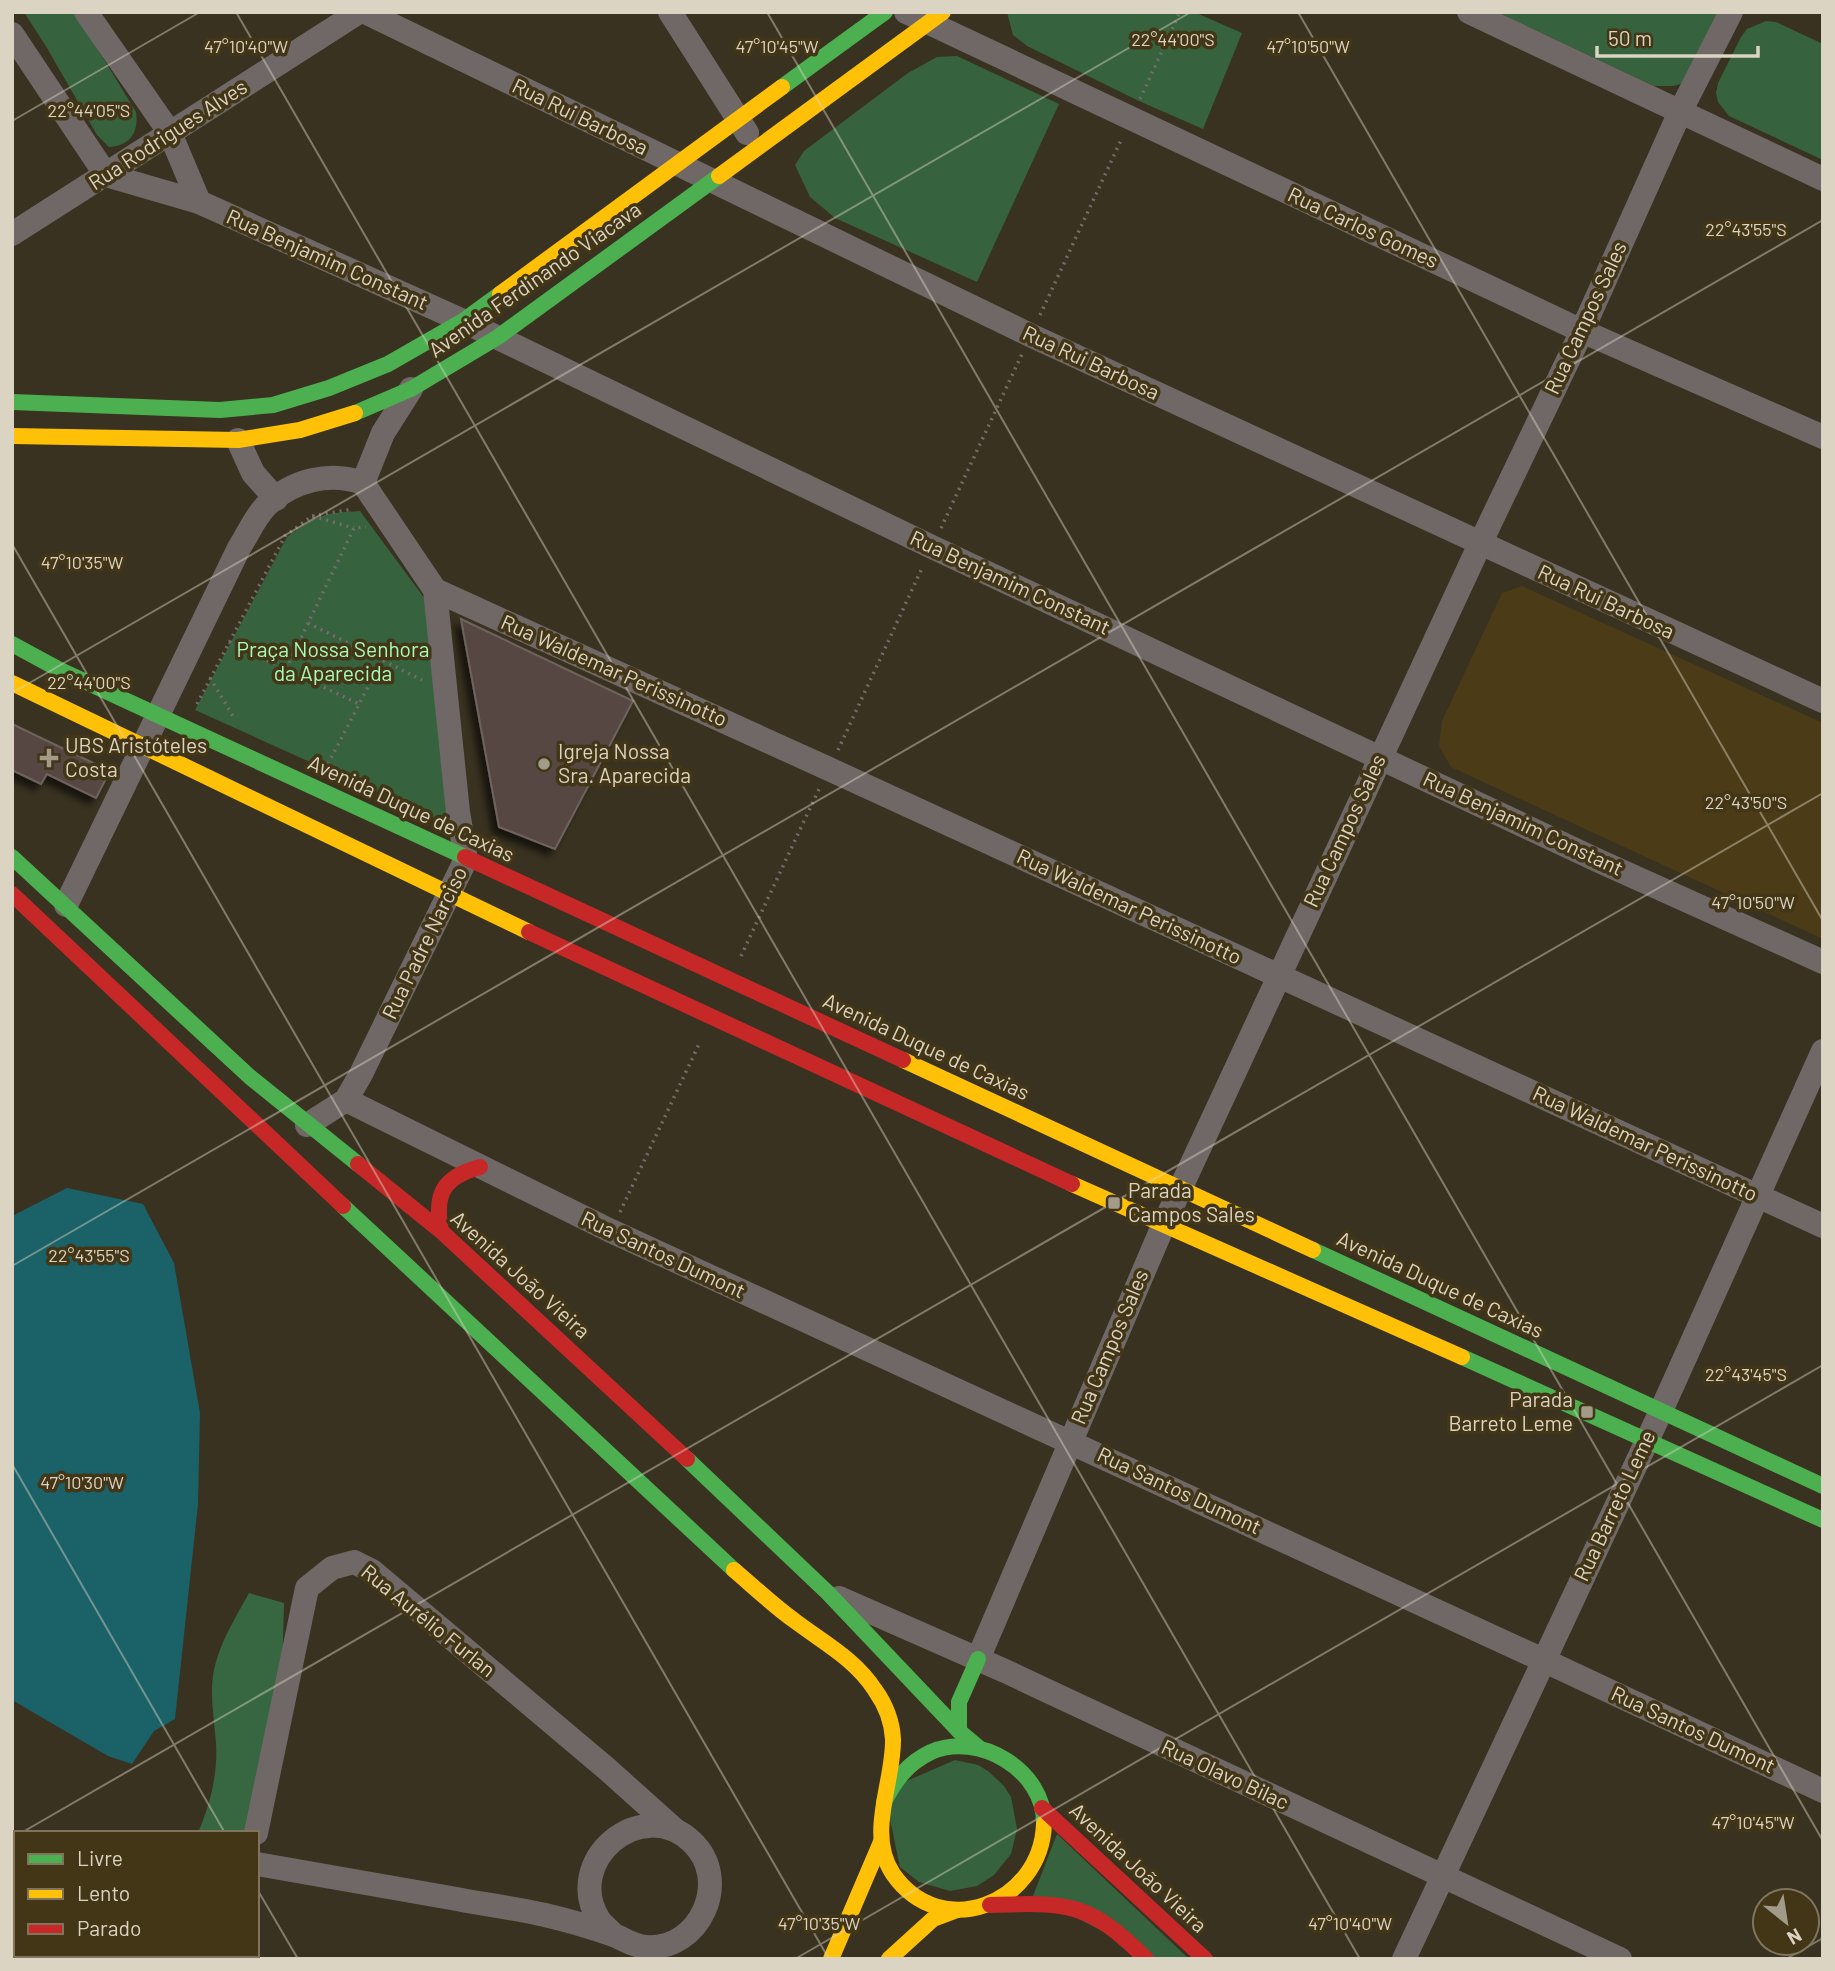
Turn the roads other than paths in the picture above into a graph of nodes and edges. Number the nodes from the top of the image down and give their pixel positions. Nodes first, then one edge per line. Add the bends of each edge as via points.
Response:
1 (86, 12) edge
2 (359, 12) edge
3 (365, 12) edge
4 (670, 12) edge
5 (885, 12) edge
6 (906, 12) edge
7 (1469, 12) edge
8 (1731, 12) edge
9 (936, 18) edge
10 (12, 34) edge
11 (1680, 112) junction
12 (738, 120) junction
13 (170, 133) junction
14 (757, 148) junction
15 (678, 165) junction
16 (106, 175) junction
17 (1823, 179) edge
18 (711, 180) junction
19 (199, 202) junction
20 (12, 234) edge
21 (463, 321) junction
22 (1582, 331) junction
23 (498, 337) junction
24 (411, 389) junction
25 (12, 402) edge
26 (12, 436) edge
27 (1823, 437) edge
28 (238, 440) junction
29 (363, 484) junction
30 (276, 499) junction
31 (1480, 544) junction
32 (435, 590) junction
33 (12, 644) edge
34 (12, 683) edge
35 (1823, 701) edge
36 (159, 714) junction
37 (144, 746) junction
38 (1380, 756) junction
39 (12, 857) edge
40 (466, 859) junction
41 (12, 894) edge
42 (449, 894) junction
43 (66, 905) junction
44 (1823, 962) edge
45 (1278, 975) junction
46 (1823, 1051) edge
47 (346, 1100) junction
48 (307, 1125) junction
49 (480, 1167) junction
50 (1181, 1189) junction
51 (1757, 1195) junction
52 (1163, 1226) junction
53 (1823, 1226) edge
54 (441, 1231) junction
55 (1661, 1410) junction
56 (1647, 1439) junction
57 (1070, 1441) junction
58 (1823, 1486) edge
59 (1823, 1520) edge
60 (828, 1593) junction
61 (978, 1659) junction
62 (1543, 1660) junction
63 (959, 1731) junction
64 (978, 1747) junction
65 (607, 1769) junction
66 (1823, 1791) edge
67 (884, 1802) junction
68 (1042, 1808) junction
69 (633, 1829) junction
70 (256, 1831) edge
71 (676, 1832) junction
72 (881, 1842) junction
73 (259, 1864) edge
74 (1441, 1877) junction
75 (591, 1902) junction
76 (990, 1905) junction
77 (957, 1910) junction
78 (545, 1916) junction
79 (622, 1946) edge
80 (677, 1949) edge
81 (831, 1959) edge
82 (889, 1959) edge
83 (1146, 1959) edge
84 (1205, 1959) edge
85 (1404, 1959) edge
86 (1620, 1959) edge

1 - 13 street
2 - 13 street, Rua Rodrigues Alves
3 - 15 street, Rua Rui Barbosa
4 - 12 street
5 - 12 street, Avenida Ferdinando Viacava
6 - 9 street, Rua Carlos Gomes
7 - 11 street
8 - 11 street, Rua Campos Sales
9 - 14 street, Avenida Ferdinando Viacava
9 - 22 street, Rua Carlos Gomes via 1131,120
10 - 16 street
11 - 17 street
11 - 22 street, Rua Campos Sales
12 - 14 street
12 - 15 street, Avenida Ferdinando Viacava
13 - 16 street, Rua Rodrigues Alves
13 - 19 street
14 - 18 street, Avenida Ferdinando Viacava
15 - 18 street, Rua Rui Barbosa
15 - 21 street, Avenida Ferdinando Viacava
16 - 19 street, Rua Benjamim Constant
16 - 20 street, Rua Rodrigues Alves
18 - 23 street, Avenida Ferdinando Viacava
18 - 31 street, Rua Rui Barbosa via 1030,335
19 - 21 street, Rua Benjamim Constant
21 - 23 street, Rua Benjamim Constant
21 - 25 street, Avenida Ferdinando Viacava via 388,364 273,405 220,410
22 - 27 street, Rua Carlos Gomes
22 - 31 street, Rua Campos Sales
23 - 24 street, Avenida Ferdinando Viacava
23 - 38 street, Rua Benjamim Constant
24 - 28 street, Avenida Ferdinando Viacava via 300,430
24 - 29 street via 383,433
26 - 28 street, Avenida Ferdinando Viacava
28 - 30 street via 253,473
29 - 30 street via 345,477 319,477
29 - 32 street, Rua Padre Narciso
30 - 36 street via 266,506 239,548
31 - 35 street, Rua Rui Barbosa
31 - 38 street, Rua Campos Sales
32 - 40 street, Rua Padre Narciso
32 - 45 street, Rua Waldemar Perissinotto
33 - 36 street, Avenida Duque de Caxias
34 - 37 street
36 - 37 street
36 - 40 street, Avenida Duque de Caxias
37 - 42 street
37 - 43 street
38 - 44 street, Rua Benjamim Constant
38 - 45 street, Rua Campos Sales
39 - 43 street, Avenida João Vieira
40 - 42 street, Rua Padre Narciso
40 - 50 street, Avenida Duque de Caxias
41 - 67 street via 626,1470 786,1615 856,1665 889,1717 893,1738
42 - 47 street, Rua Padre Narciso
42 - 52 street
43 - 48 street, Avenida João Vieira
45 - 50 street, Rua Campos Sales
45 - 51 street, Rua Waldemar Perissinotto
46 - 51 street, Rua Barreto Leme
47 - 48 street, Rua Padre Narciso
47 - 49 street, Rua Santos Dumont
48 - 54 street, Avenida João Vieira
49 - 54 street via 453,1176 444,1187 437,1215
49 - 57 street, Rua Santos Dumont
50 - 52 street, Rua Campos Sales
50 - 55 street, Avenida Duque de Caxias
51 - 53 street, Rua Waldemar Perissinotto
51 - 55 street, Rua Barreto Leme
52 - 56 street
52 - 57 street, Rua Campos Sales
54 - 60 street, Avenida João Vieira
55 - 56 street, Rua Barreto Leme
55 - 58 street, Avenida Duque de Caxias
56 - 59 street
56 - 62 street, Rua Barreto Leme
57 - 61 street, Rua Campos Sales
57 - 62 street, Rua Santos Dumont
60 - 61 street, Rua Olavo Bilac
60 - 63 street, Avenida João Vieira
61 - 63 street via 959,1702
61 - 74 street, Rua Olavo Bilac
62 - 66 street, Rua Santos Dumont
62 - 74 street, Rua Barreto Leme
63 - 64 street, Avenida João Vieira
64 - 67 street via 954,1746 931,1752 895,1781
64 - 68 street via 1007,1758 1030,1780
65 - 69 street, Rua Aurélio Furlan
65 - 70 street, Rua Aurélio Furlan via 372,1571 354,1562 332,1568 307,1588
65 - 71 street, Rua Aurélio Furlan
67 - 72 street
68 - 76 street via 1044,1838 1035,1866 1016,1890
68 - 84 street, Avenida João Vieira
69 - 71 street via 655,1826
69 - 75 street via 603,1849 594,1865
71 - 80 street via 692,1842 710,1875 705,1913
72 - 77 street via 890,1868 907,1889 922,1900
72 - 81 street
73 - 78 street
74 - 85 street, Rua Barreto Leme
74 - 86 street, Rua Olavo Bilac
75 - 78 street
75 - 79 street via 599,1920
76 - 77 street
76 - 83 street via 1050,1904 1076,1909 1107,1923
77 - 82 street via 933,1919
78 - 79 street
79 - 80 street

